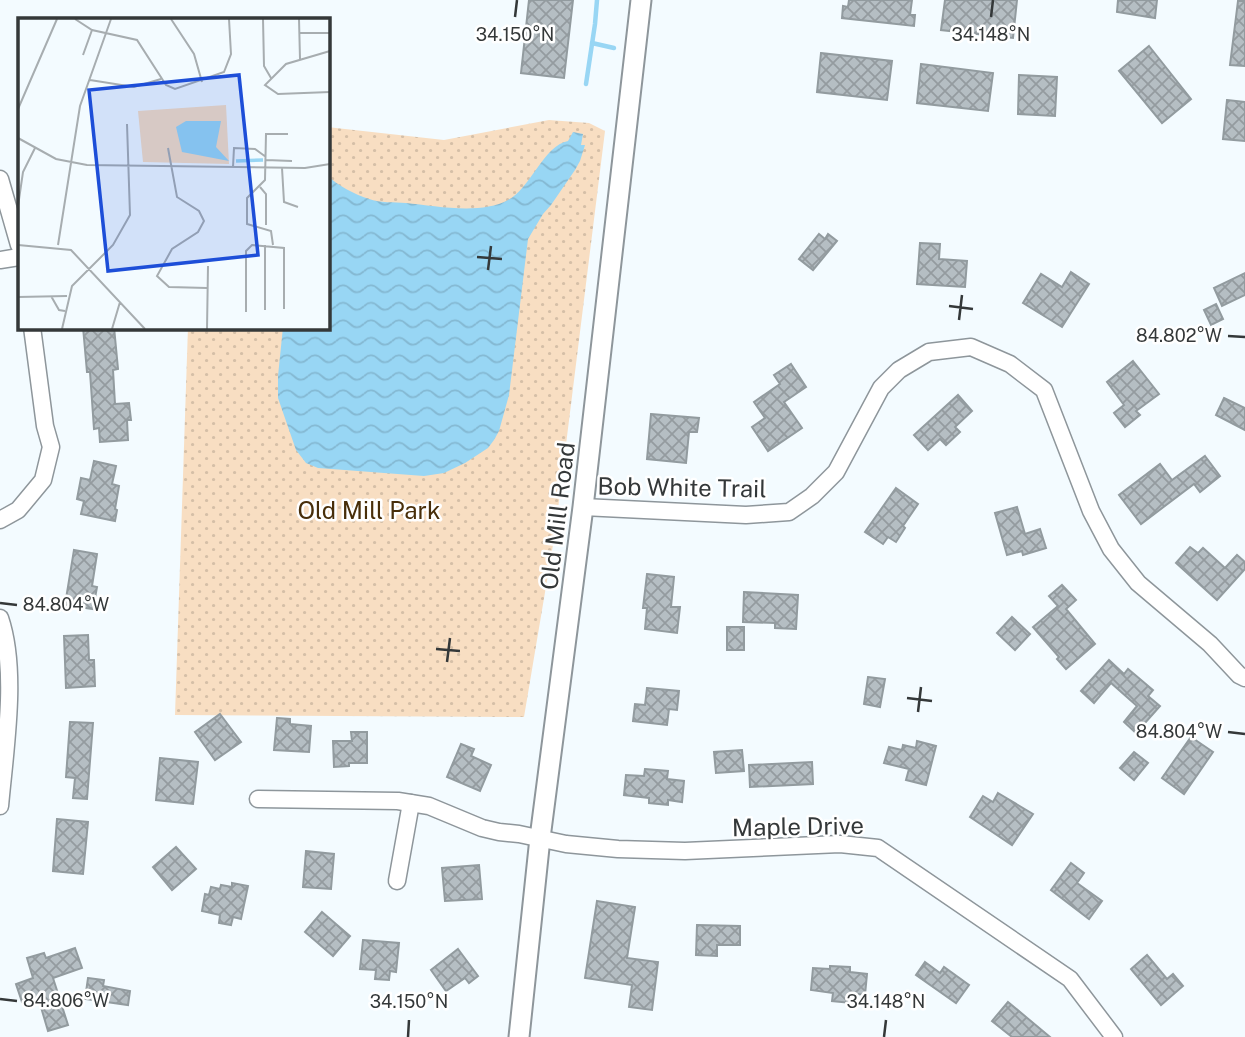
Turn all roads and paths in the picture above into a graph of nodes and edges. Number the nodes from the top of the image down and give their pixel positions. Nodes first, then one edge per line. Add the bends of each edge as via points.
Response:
1 (641, 0) edge
2 (0, 179) edge
3 (18, 242) edge
4 (18, 257) edge
5 (0, 260) edge
6 (32, 329) edge
7 (583, 507) junction
8 (0, 520) edge
9 (0, 618) edge
10 (1245, 678) edge
11 (258, 799) dead end
12 (411, 803) junction
13 (0, 806) edge
14 (540, 838) junction
15 (397, 881) dead end
16 (519, 1037) edge
17 (1114, 1037) edge

1 - 7 street, Old Mill Road
2 - 3 street
4 - 5 street
6 - 8 street via 51,447 43,480 18,510
7 - 10 street, Bob White Trail via 746,515 789,512 836,472 881,388 899,370 929,352 971,347 1010,364 1044,390 1091,511 1111,549 1138,583
7 - 14 street, Old Mill Road
9 - 13 street via 9,684
11 - 12 street, Maple Drive
12 - 14 street, Maple Drive via 481,828
12 - 15 street
14 - 16 street, Old Mill Road
14 - 17 street, Maple Drive via 656,851 840,844 878,848 1070,979

